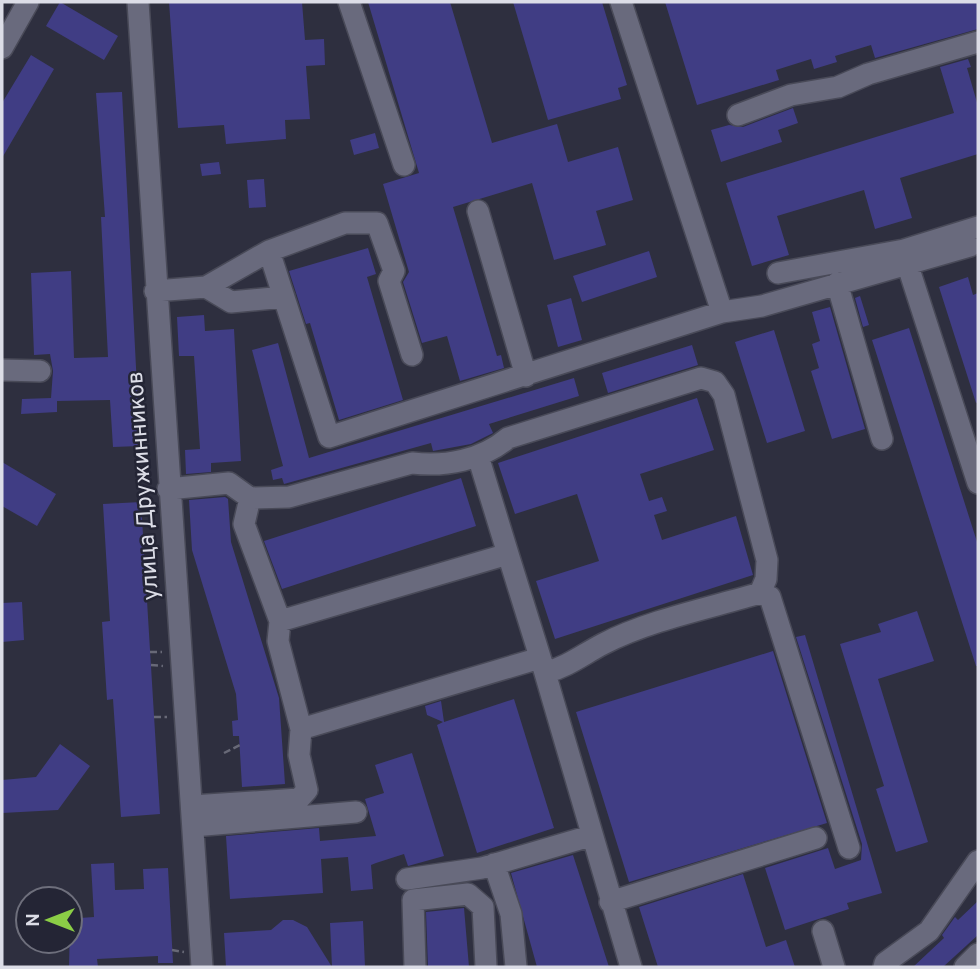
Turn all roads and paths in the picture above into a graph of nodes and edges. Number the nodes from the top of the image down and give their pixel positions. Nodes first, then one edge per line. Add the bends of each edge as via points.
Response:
1 (28, 2) edge
2 (138, 2) edge
3 (349, 2) edge
4 (621, 2) edge
5 (978, 42) edge
6 (2, 48) edge
7 (738, 115) dead end
8 (404, 166) dead end
9 (478, 211) dead end
10 (974, 236) edge
11 (269, 251) junction
12 (907, 263) junction
13 (778, 273) dead end
14 (837, 283) junction
15 (206, 287) junction
16 (155, 291) junction
17 (284, 297) junction
18 (722, 312) junction
19 (412, 355) dead end
20 (2, 370) edge
21 (40, 370) dead end
22 (526, 376) junction
23 (882, 439) dead end
24 (478, 456) junction
25 (978, 483) edge
26 (168, 489) junction
27 (250, 498) junction
28 (508, 554) junction
29 (760, 593) junction
30 (280, 621) junction
31 (150, 652) dead end
32 (162, 652) dead end
33 (151, 665) dead end
34 (163, 666) dead end
35 (542, 666) junction
36 (154, 717) dead end
37 (167, 717) dead end
38 (301, 729) junction
39 (240, 745) dead end
40 (224, 753) dead end
41 (356, 812) dead end
42 (192, 816) junction
43 (590, 836) junction
44 (816, 838) dead end
45 (849, 848) dead end
46 (978, 860) edge
47 (494, 864) junction
48 (407, 879) dead end
49 (610, 902) junction
50 (823, 931) dead end
51 (172, 950) dead end
52 (184, 952) dead end
53 (978, 954) edge
54 (202, 967) edge
55 (415, 967) edge
56 (486, 967) edge
57 (516, 967) edge
58 (631, 967) edge
59 (834, 967) edge
60 (884, 967) edge
61 (965, 967) edge

1 - 6 street
2 - 16 street, улица Дружинников
3 - 8 street
4 - 18 street
5 - 7 street via 838,87 791,95
9 - 22 street
10 - 12 street
10 - 13 street
11 - 15 street
11 - 17 street
11 - 19 street via 345,223 377,223 394,271 389,281
12 - 14 street
12 - 25 street
14 - 18 street via 762,306
14 - 23 street
15 - 16 street
15 - 17 street via 231,302
16 - 26 street, улица Дружинников
17 - 22 street via 329,437
18 - 22 street
20 - 21 street
24 - 27 street via 432,465 412,463 289,497
24 - 28 street
24 - 29 street via 509,438 701,378 715,383 724,396 767,560
26 - 27 street via 229,483
26 - 42 street, улица Дружинников
27 - 30 street via 244,524
28 - 30 street
28 - 35 street
29 - 35 street via 604,643 570,666
29 - 45 street via 770,597
30 - 38 street via 278,641
31 - 32 path
33 - 34 path
35 - 38 street
35 - 43 street
36 - 37 path
38 - 42 street via 299,755 307,790 299,799 240,800
39 - 40 path
41 - 42 street
42 - 54 street, улица Дружинников
43 - 47 street
43 - 49 street
44 - 49 street
46 - 60 street via 929,931
47 - 48 street
47 - 57 street via 511,914
49 - 58 street
50 - 59 street
51 - 52 path
53 - 61 street
55 - 56 street via 413,900 468,894 483,907

